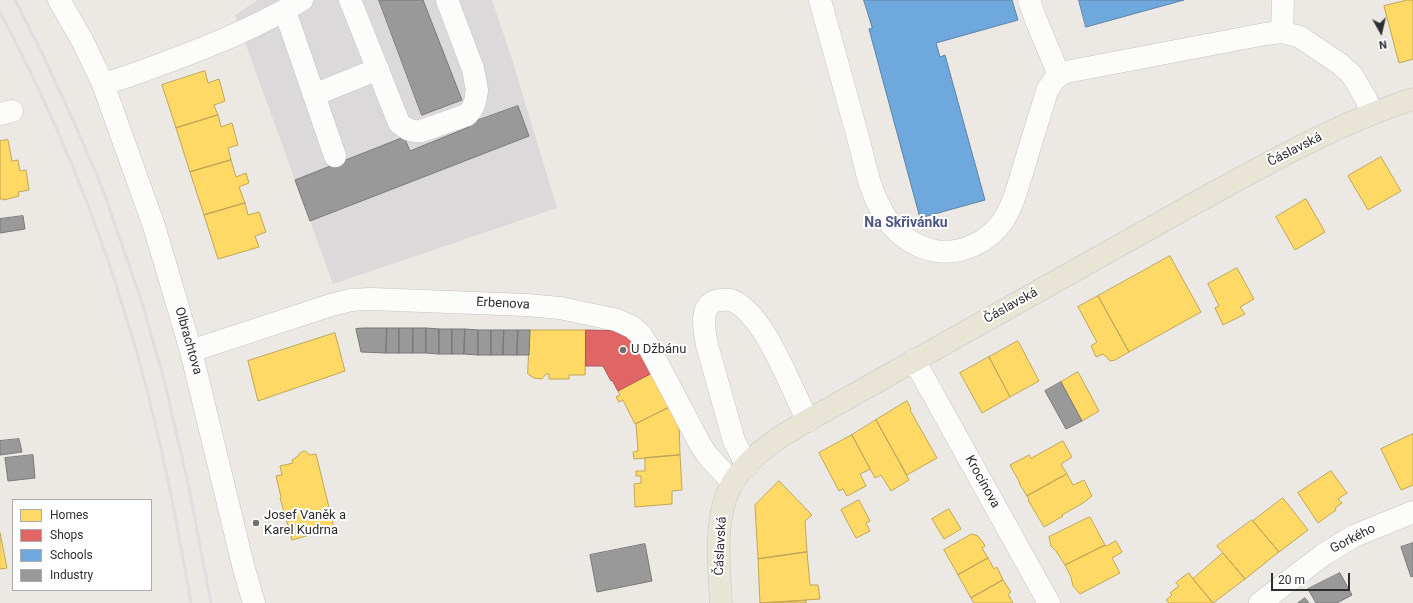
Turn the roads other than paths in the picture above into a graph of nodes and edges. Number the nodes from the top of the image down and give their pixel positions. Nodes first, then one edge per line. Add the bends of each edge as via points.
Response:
1 (59, 0) edge
2 (350, 0) edge
3 (447, 0) edge
4 (820, 0) edge
5 (1029, 0) edge
6 (1283, 0) edge
7 (294, 5) edge
8 (1282, 32) junction
9 (378, 69) junction
10 (1059, 75) junction
11 (103, 84) junction
12 (314, 95) junction
13 (1413, 99) edge
14 (1372, 113) junction
15 (335, 156) dead end
16 (191, 351) junction
17 (914, 360) junction
18 (808, 421) junction
19 (746, 466) junction
20 (733, 483) junction
21 (1413, 512) edge
22 (254, 603) edge
23 (721, 603) edge
24 (1049, 603) edge
25 (1260, 603) edge

1 - 11 street, Olbrachtova
2 - 9 street
3 - 9 street via 477,90 475,102 467,115 421,131 413,132 406,129 399,123
4 - 10 street via 868,175 880,209 897,232 926,249 943,252 967,248 987,237 1002,222 1016,191 1047,91
5 - 10 street
6 - 8 street
7 - 11 street via 235,36
7 - 12 street
8 - 10 street
8 - 14 street via 1300,37 1340,64 1352,75
9 - 12 street
11 - 16 street, Olbrachtova via 154,226
12 - 15 street
13 - 14 main road, Čáslavská
14 - 17 main road, Čáslavská via 1241,178
16 - 20 street, Erbenova via 351,300 527,305 560,308 611,319 632,327 641,335 700,444
16 - 22 street, Olbrachtova
17 - 18 main road, Čáslavská
17 - 24 street, Krocínova
18 - 19 main road, Čáslavská via 764,449
18 - 19 street via 773,348 753,316 731,300 718,300 708,305 703,317 707,345 734,441
19 - 20 main road, Čáslavská
20 - 23 main road, Čáslavská via 720,526
21 - 25 street, Gorkého via 1354,536 1323,555

